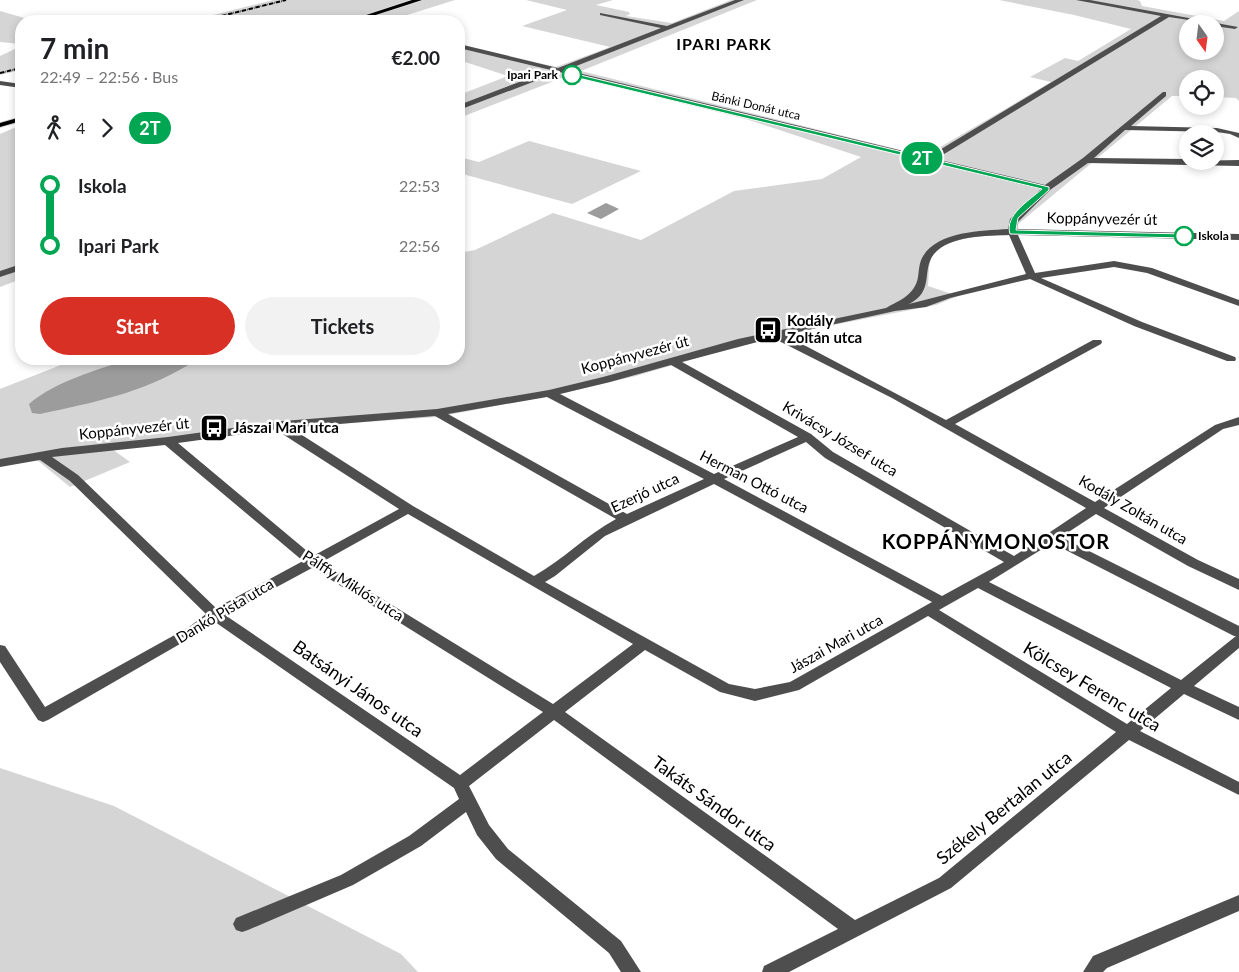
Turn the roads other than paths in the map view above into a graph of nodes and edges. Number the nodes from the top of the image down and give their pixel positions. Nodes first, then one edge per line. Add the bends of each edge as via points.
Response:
1 (419, 0) edge
2 (741, 0) edge
3 (1079, 0) edge
4 (602, 14) dead end
5 (372, 15) edge
6 (1168, 15) junction
7 (1235, 27) dead end
8 (668, 28) junction
9 (465, 47) edge
10 (556, 70) junction
11 (0, 84) edge
12 (15, 85) edge
13 (1163, 94) dead end
14 (465, 106) edge
15 (15, 121) edge
16 (0, 125) edge
17 (1123, 128) junction
18 (1235, 134) edge
19 (928, 160) junction
20 (1086, 160) junction
21 (1239, 163) edge
22 (1047, 188) junction
23 (1012, 232) junction
24 (1228, 237) junction
25 (1239, 237) edge
26 (1239, 246) edge
27 (15, 269) edge
28 (0, 274) edge
29 (1032, 276) junction
30 (920, 289) junction
31 (947, 296) junction
32 (1239, 303) edge
33 (889, 310) junction
34 (774, 334) junction
35 (1097, 342) dead end
36 (1231, 359) dead end
37 (673, 361) junction
38 (549, 393) junction
39 (437, 412) junction
40 (1239, 421) edge
41 (947, 424) junction
42 (283, 425) junction
43 (807, 437) junction
44 (168, 441) junction
45 (41, 455) junction
46 (0, 464) edge
47 (713, 480) junction
48 (1095, 508) junction
49 (408, 509) junction
50 (626, 519) junction
51 (1052, 538) junction
52 (311, 561) junction
53 (1014, 562) junction
54 (534, 582) junction
55 (979, 582) junction
56 (1239, 585) edge
57 (936, 606) junction
58 (215, 614) junction
59 (1239, 632) edge
60 (1239, 640) edge
61 (644, 643) junction
62 (0, 650) edge
63 (1182, 688) junction
64 (552, 711) junction
65 (1239, 714) edge
66 (1128, 732) junction
67 (460, 784) junction
68 (1239, 789) edge
69 (469, 800) junction
70 (1239, 903) edge
71 (242, 924) dead end
72 (853, 929) junction
73 (632, 972) edge
74 (770, 972) edge
75 (1092, 972) edge

1 - 5 main road
2 - 8 street
3 - 6 street
4 - 8 street
6 - 7 street
6 - 19 street
8 - 10 street
9 - 10 street, Bánki Donát utca
10 - 14 street
10 - 19 street, Bánki Donát utca
11 - 12 street
13 - 17 street
15 - 16 main road
17 - 18 street
17 - 20 street
19 - 22 street, Bánki Donát utca
20 - 21 street
20 - 22 street
22 - 23 street via 1015,217
23 - 24 street, Koppányvezér út
23 - 29 street
23 - 30 street, Koppányvezér út via 968,236 932,250 926,257
24 - 25 street, Koppányvezér út
24 - 26 street
27 - 28 street
29 - 31 street
29 - 32 street via 1124,264
29 - 36 street via 1138,324
30 - 31 street
30 - 33 street, Koppányvezér út via 909,300
31 - 33 street
33 - 34 street, Koppányvezér út
34 - 37 street, Koppányvezér út
34 - 41 street, Kodály Zoltán utca
35 - 41 street
37 - 38 street, Koppányvezér út
37 - 43 street, Krivácsy József utca
38 - 39 street, Koppányvezér út
38 - 47 street, Herman Ottó utca
39 - 42 street, Koppányvezér út
39 - 50 street
40 - 48 street, Jászai Mari utca via 1219,427
41 - 48 street, Kodály Zoltán utca
42 - 44 street, Koppányvezér út
42 - 49 street, Jászai Mari utca via 288,432
43 - 47 street, Ezerjó utca
43 - 53 street, Krivácsy József utca via 829,455
44 - 45 street, Koppányvezér út
44 - 52 street, Pálffy Miklós utca
45 - 46 street, Koppányvezér út
45 - 58 street, Batsányi János utca via 74,478
47 - 50 street, Ezerjó utca
47 - 57 street, Herman Ottó utca
48 - 51 street, Jászai Mari utca
48 - 56 street, Kodály Zoltán utca
49 - 52 street, Dankó Pista utca
49 - 54 street, Jászai Mari utca
50 - 54 street, Ezerjó utca via 600,533
51 - 53 street, Jászai Mari utca
51 - 59 street
52 - 58 street, Dankó Pista utca
52 - 64 street, Pálffy Miklós utca
53 - 55 street, Jászai Mari utca
54 - 61 street, Jászai Mari utca
55 - 57 street, Jászai Mari utca
55 - 63 street
57 - 61 street, Jászai Mari utca via 794,686 755,695 725,688
57 - 66 street, Kölcsey Ferenc utca
58 - 62 street, Dankó Pista utca via 194,630 43,716
58 - 67 street, Batsányi János utca
60 - 63 street, Székely Bertalan utca
61 - 64 street
63 - 65 street
63 - 66 street, Székely Bertalan utca
64 - 67 street
64 - 72 street, Takáts Sándor utca
66 - 68 street, Kölcsey Ferenc utca
66 - 72 street, Székely Bertalan utca via 945,883
67 - 69 street, Batsányi János utca
69 - 71 street via 415,841 347,880
69 - 73 street, Batsányi János utca via 483,830 502,854 615,947
70 - 75 street via 1100,962
72 - 74 street, Székely Bertalan utca

